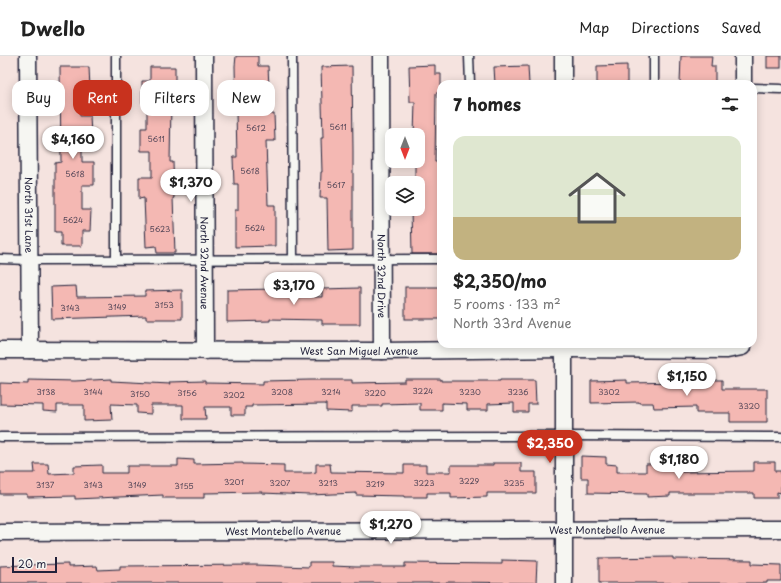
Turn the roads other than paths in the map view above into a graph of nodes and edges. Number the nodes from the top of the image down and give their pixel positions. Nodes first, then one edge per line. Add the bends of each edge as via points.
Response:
1 (28, 56) edge
2 (116, 56) edge
3 (204, 56) edge
4 (292, 56) edge
5 (381, 56) edge
6 (469, 56) edge
7 (563, 56) edge
8 (654, 56) edge
9 (743, 56) edge
10 (470, 80) edge
11 (563, 80) edge
12 (654, 80) edge
13 (742, 80) edge
14 (757, 88) edge
15 (781, 89) edge
16 (0, 259) edge
17 (116, 259) junction
18 (205, 259) junction
19 (294, 259) junction
20 (382, 259) junction
21 (437, 259) edge
22 (29, 260) junction
23 (518, 348) edge
24 (564, 348) edge
25 (618, 348) edge
26 (734, 348) edge
27 (0, 350) edge
28 (30, 350) junction
29 (205, 351) junction
30 (382, 351) junction
31 (564, 436) junction
32 (0, 437) edge
33 (781, 437) edge
34 (781, 529) edge
35 (564, 530) junction
36 (0, 532) edge
37 (564, 583) edge

1 - 22 street, North 31st Lane
2 - 17 lane
3 - 18 street, North 32nd Avenue
4 - 19 lane
5 - 20 street, North 32nd Drive
6 - 10 lane
7 - 11 street
8 - 12 lane
9 - 13 street
14 - 15 lane
16 - 22 lane
17 - 18 lane
17 - 22 lane
18 - 19 lane
18 - 29 street, North 32nd Avenue
19 - 20 lane
20 - 21 lane
20 - 30 street, North 32nd Drive
22 - 28 street, North 31st Lane
23 - 30 street, West San Miguel Avenue
24 - 31 street
25 - 26 street, West San Miguel Avenue
27 - 28 street, West San Miguel Avenue
28 - 29 street, West San Miguel Avenue
29 - 30 street, West San Miguel Avenue
31 - 32 lane
31 - 33 lane
31 - 35 street
34 - 35 street, West Montebello Avenue
35 - 36 street, West Montebello Avenue
35 - 37 street

